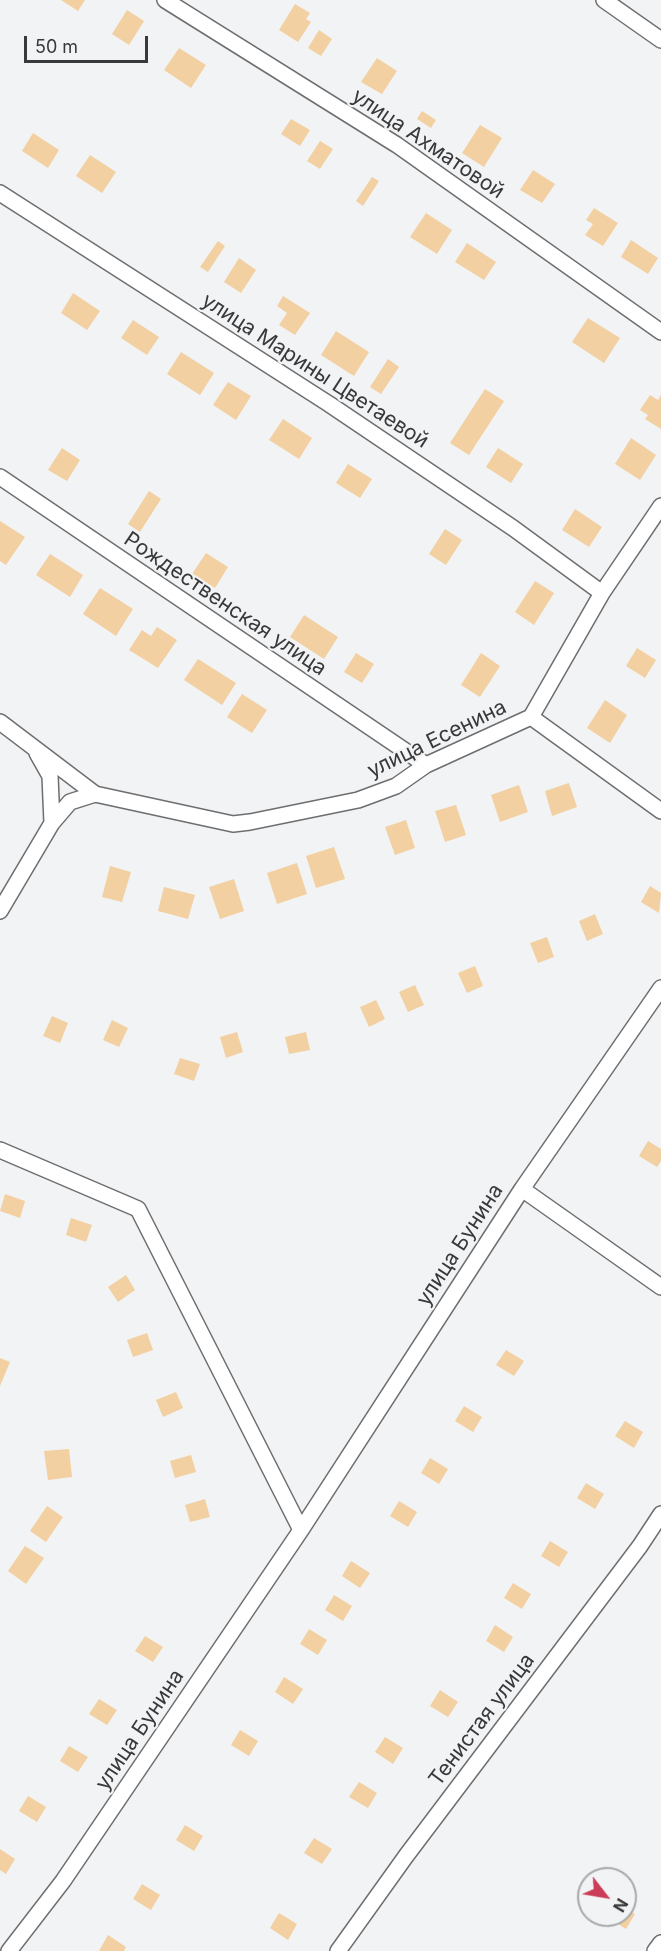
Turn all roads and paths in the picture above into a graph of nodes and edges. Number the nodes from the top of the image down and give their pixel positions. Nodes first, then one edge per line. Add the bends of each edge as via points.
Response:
1 (165, 0) edge
2 (604, 0) edge
3 (661, 40) edge
4 (0, 193) edge
5 (661, 332) edge
6 (0, 477) edge
7 (661, 506) edge
8 (602, 593) junction
9 (531, 717) junction
10 (0, 722) edge
11 (34, 747) junction
12 (426, 765) junction
13 (95, 794) junction
14 (661, 811) edge
15 (52, 823) junction
16 (0, 911) edge
17 (661, 988) edge
18 (0, 1150) edge
19 (522, 1189) junction
20 (661, 1287) edge
21 (661, 1514) edge
22 (302, 1530) junction
23 (661, 1943) edge
24 (9, 1951) edge
25 (338, 1951) edge
26 (655, 1951) edge

1 - 5 street, улица Ахматовой via 397,146
2 - 3 street
4 - 8 street, улица Марины Цветаевой via 329,404
6 - 12 street, Рождественская улица
7 - 8 street, улица Есенина
8 - 9 street, улица Есенина
9 - 12 street, улица Есенина
9 - 14 street
10 - 11 street
11 - 13 street
11 - 15 street via 50,776
12 - 13 street, улица Есенина via 396,786 358,800 233,824
13 - 15 street via 70,802
15 - 16 street
17 - 19 street, улица Бунина
18 - 22 street via 138,1209
19 - 20 street
19 - 22 street, улица Бунина
21 - 25 street, Тенистая улица
22 - 24 street, улица Бунина via 63,1881
23 - 26 street

